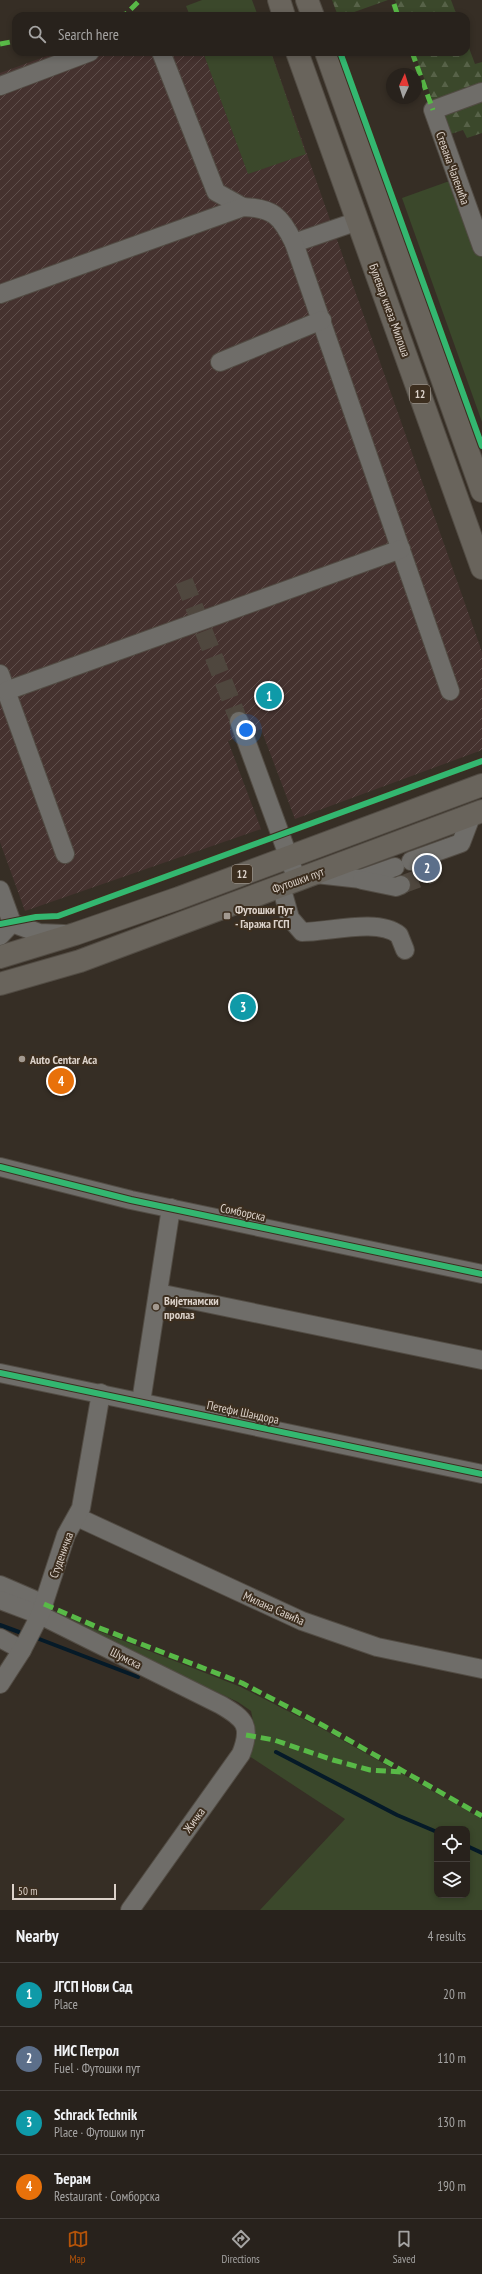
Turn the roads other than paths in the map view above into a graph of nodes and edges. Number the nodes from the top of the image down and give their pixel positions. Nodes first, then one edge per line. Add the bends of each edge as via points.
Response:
1 (279, 0) edge
2 (308, 0) edge
3 (283, 12) edge
4 (312, 12) edge
5 (79, 56) edge
6 (163, 56) edge
7 (298, 56) edge
8 (327, 56) edge
9 (0, 86) edge
10 (482, 92) edge
11 (243, 207) junction
12 (382, 212) junction
13 (358, 221) junction
14 (294, 243) junction
15 (482, 247) edge
16 (0, 294) edge
17 (322, 320) junction
18 (220, 362) dead end
19 (482, 491) edge
20 (401, 549) junction
21 (482, 568) edge
22 (0, 674) edge
23 (450, 690) dead end
24 (6, 691) junction
25 (239, 721) tunnel mouth
26 (482, 785) edge
27 (477, 812) edge
28 (65, 854) dead end
29 (288, 857) junction
30 (361, 879) junction
31 (298, 880) junction
32 (401, 885) tunnel mouth
33 (0, 890) edge
34 (6, 929) edge
35 (75, 934) junction
36 (404, 950) dead end
37 (0, 957) edge
38 (0, 984) edge
39 (0, 1167) edge
40 (171, 1208) junction
41 (482, 1274) edge
42 (158, 1293) junction
43 (482, 1360) edge
44 (0, 1373) edge
45 (101, 1393) junction
46 (141, 1402) junction
47 (482, 1474) edge
48 (77, 1517) junction
49 (0, 1585) edge
50 (0, 1600) edge
51 (42, 1609) junction
52 (0, 1638) edge
53 (22, 1650) junction
54 (482, 1669) edge
55 (0, 1684) edge
56 (246, 1726) joint
57 (130, 1910) edge

1 - 3 main road
2 - 4 main road
5 - 9 street
6 - 11 street via 216,192
7 - 13 main road, Булевар кнеза Милоша / 12
8 - 12 main road, 12
10 - 15 street, Стевана Чаленића via 433,110
11 - 14 street via 262,207 275,216 285,225
11 - 16 street
12 - 13 main road
12 - 19 main road, 12
13 - 14 street
13 - 21 main road, Булевар кнеза Милоша / 12
14 - 17 street
17 - 18 street
17 - 20 street
20 - 23 street
20 - 24 street
22 - 24 street
24 - 28 street
25 - 29 street
26 - 29 main road, Футошки пут / 12
27 - 30 street via 461,844
27 - 31 main road, Футошки пут / 12
29 - 31 street
29 - 35 main road, Футошки пут / 12
30 - 31 street
30 - 32 street
31 - 36 street via 290,918 302,932 385,927 399,935
31 - 38 main road, Футошки пут / 12 via 80,961
33 - 34 street
34 - 35 street via 38,934
35 - 37 main road, Футошки пут / 12
39 - 40 street, Сомборска
40 - 41 street, Сомборска
40 - 42 street
42 - 43 street
42 - 46 street
44 - 45 street, Петефи Шандора
45 - 46 street, Петефи Шандора
45 - 48 street, Студеничка via 81,1508
46 - 47 street, Петефи Шандора
48 - 51 street, Студеничка via 66,1535
48 - 54 street, Милана Савића via 333,1633 377,1647
49 - 51 street, Шумска
50 - 51 street, Шумска
51 - 53 street, Студеничка
51 - 56 street, Шумска via 239,1715
52 - 53 street
53 - 55 street, Студеничка
56 - 57 street, Жичка via 246,1742 241,1754

